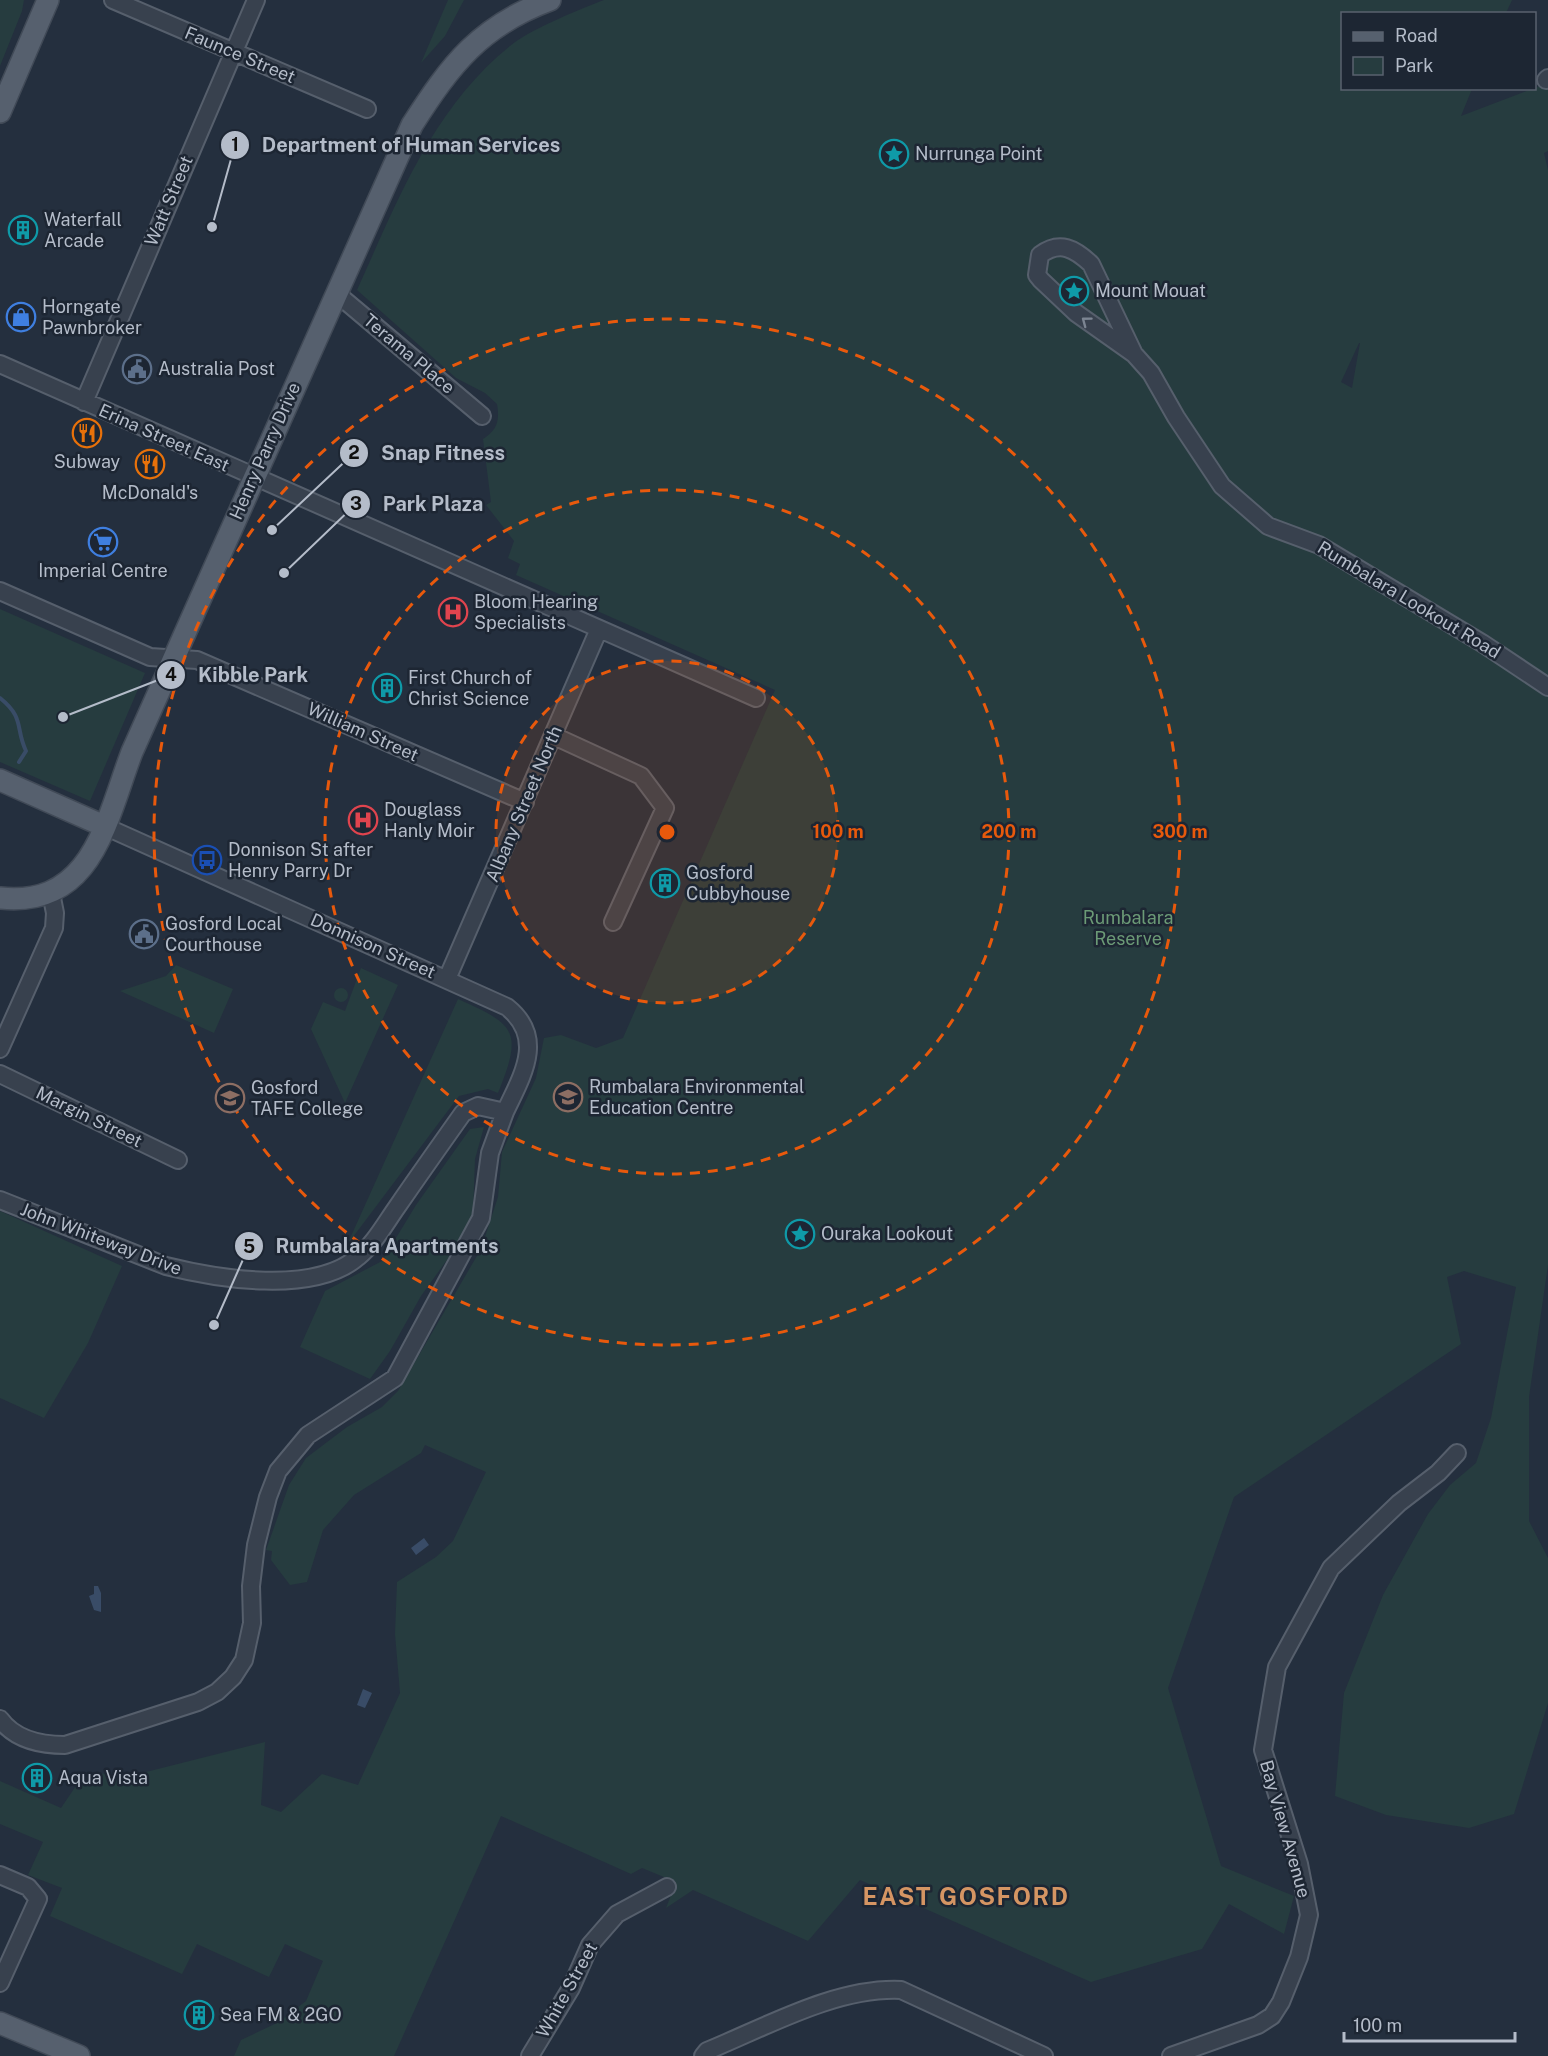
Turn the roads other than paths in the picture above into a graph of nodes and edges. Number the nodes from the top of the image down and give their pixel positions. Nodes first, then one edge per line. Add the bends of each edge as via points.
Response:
1 (48, 0) edge
2 (113, 0) edge
3 (256, 0) edge
4 (550, 0) edge
5 (233, 51) junction
6 (367, 109) dead end
7 (0, 112) edge
8 (336, 293) junction
9 (1134, 354) junction
10 (0, 364) edge
11 (84, 402) junction
12 (482, 416) dead end
13 (253, 478) junction
14 (0, 591) edge
15 (598, 629) junction
16 (173, 659) junction
17 (1548, 687) edge
18 (756, 698) dead end
19 (554, 736) junction
20 (0, 780) edge
21 (525, 802) junction
22 (104, 826) junction
23 (51, 893) junction
24 (0, 898) edge
25 (614, 922) dead end
26 (447, 979) junction
27 (0, 1049) edge
28 (0, 1074) edge
29 (505, 1112) junction
30 (178, 1160) dead end
31 (0, 1200) edge
32 (1457, 1453) dead end
33 (0, 1719) edge
34 (0, 1875) edge
35 (667, 1887) dead end
36 (0, 1983) edge
37 (0, 2023) edge
38 (79, 2056) edge
39 (530, 2056) edge
40 (703, 2056) edge
41 (1044, 2056) edge
42 (1171, 2056) edge

1 - 7 main road
2 - 5 street, Faunce Street
3 - 5 street, Watt Street
4 - 8 main road, Henry Parry Drive via 525,10 476,40 443,77 412,125
5 - 6 street, Faunce Street
5 - 11 street, Watt Street
8 - 12 street, Terama Place
8 - 13 main road, Henry Parry Drive
9 -> 9 street, Rumbalara Lookout Road via 1076,313 1041,280 1037,275 1040,255 1065,246 1091,264
9 - 17 street, Rumbalara Lookout Road via 1151,373 1222,486 1268,526 1319,544
10 - 11 street, Erina Street East
11 - 13 street, Erina Street East
13 - 15 street, Erina Street East
13 - 16 main road, Henry Parry Drive
14 - 16 street, William Street via 150,657
15 - 18 street, Erina Street East
15 - 19 street, Albany Street North
16 - 21 street, William Street via 197,660
16 - 22 main road, Henry Parry Drive
19 - 21 street, Albany Street North
19 - 25 street via 641,776 664,808
20 - 22 main road, Donnison Street
21 - 26 street, Albany Street North
22 - 23 main road, Henry Parry Drive via 79,872
22 - 26 street, Donnison Street
23 - 24 main road, Henry Parry Drive via 27,899
23 - 27 street via 54,928
26 - 29 street, Donnison Street via 507,1007 525,1026 527,1060
28 - 30 street, Margin Street
29 - 31 street, John Whiteway Drive via 478,1106 463,1113 357,1258 316,1276 286,1281 191,1273 138,1256
29 - 33 street via 490,1153 481,1218 395,1378 308,1435 278,1471 252,1565 250,1641 233,1677 198,1702 65,1745 31,1741
32 - 42 street, Bay View Avenue via 1331,1568 1276,1667 1263,1750 1299,1864 1309,1915 1299,1957 1281,2002 1272,2016 1258,2025
34 - 36 street via 28,1887 38,1899
35 - 39 street, White Street via 617,1914 590,1945 571,1988
37 - 38 main road
40 - 41 street via 831,2000 876,1989 901,1990

